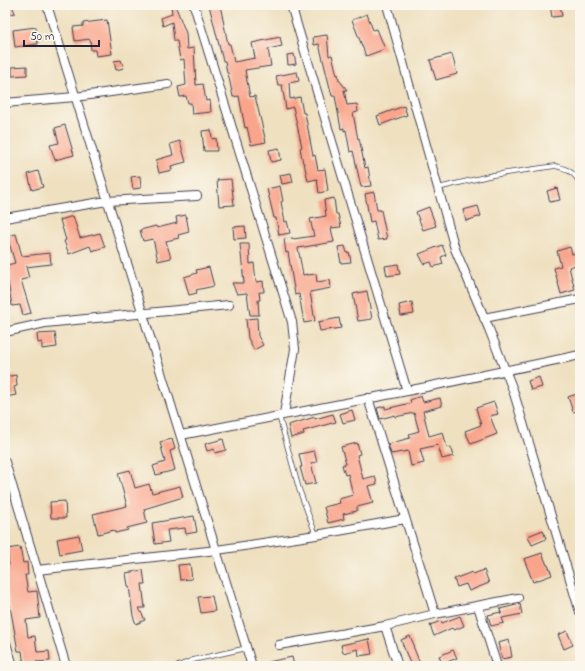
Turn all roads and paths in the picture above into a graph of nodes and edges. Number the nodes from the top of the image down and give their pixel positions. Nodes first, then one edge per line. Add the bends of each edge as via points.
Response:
1 (47, 5) edge
2 (194, 5) edge
3 (291, 5) edge
4 (387, 5) edge
5 (579, 5) edge
6 (580, 10) edge
7 (168, 84) dead end
8 (75, 97) junction
9 (5, 103) edge
10 (580, 184) edge
11 (438, 188) junction
12 (197, 196) dead end
13 (107, 201) junction
14 (5, 218) edge
15 (580, 299) edge
16 (229, 305) dead end
17 (143, 313) junction
18 (484, 318) junction
19 (5, 332) edge
20 (580, 355) edge
21 (505, 370) junction
22 (407, 391) junction
23 (368, 398) junction
24 (282, 415) junction
25 (181, 434) junction
26 (5, 462) edge
27 (405, 519) junction
28 (316, 536) junction
29 (217, 550) junction
30 (38, 570) junction
31 (518, 598) dead end
32 (478, 606) junction
33 (580, 612) edge
34 (435, 614) junction
35 (385, 626) junction
36 (5, 640) edge
37 (279, 645) dead end
38 (247, 648) junction
39 (13, 666) edge
40 (66, 666) edge
41 (178, 666) edge
42 (252, 666) edge
43 (398, 666) edge
44 (496, 666) edge

1 - 8 street
2 - 24 street via 292,322 295,349
3 - 22 street
4 - 11 street
5 - 6 street
7 - 8 street
8 - 9 street
8 - 13 street
10 - 11 lane via 572,173 555,166 493,175
11 - 18 street via 455,249
12 - 13 street
13 - 14 street
13 - 17 street
15 - 18 street
16 - 17 street
17 - 19 street via 45,323
17 - 25 street
18 - 21 street
20 - 21 street
21 - 22 street
21 - 33 street
22 - 23 street
23 - 24 street
23 - 27 street
24 - 25 street
24 - 28 lane via 299,489
25 - 29 street
26 - 30 street
27 - 28 street
27 - 34 street
28 - 29 street
29 - 30 street
29 - 38 street
30 - 40 street
31 - 32 street
32 - 34 street
32 - 44 street
34 - 35 street
35 - 37 street
35 - 43 street
36 - 39 street
38 - 41 lane
38 - 42 street

